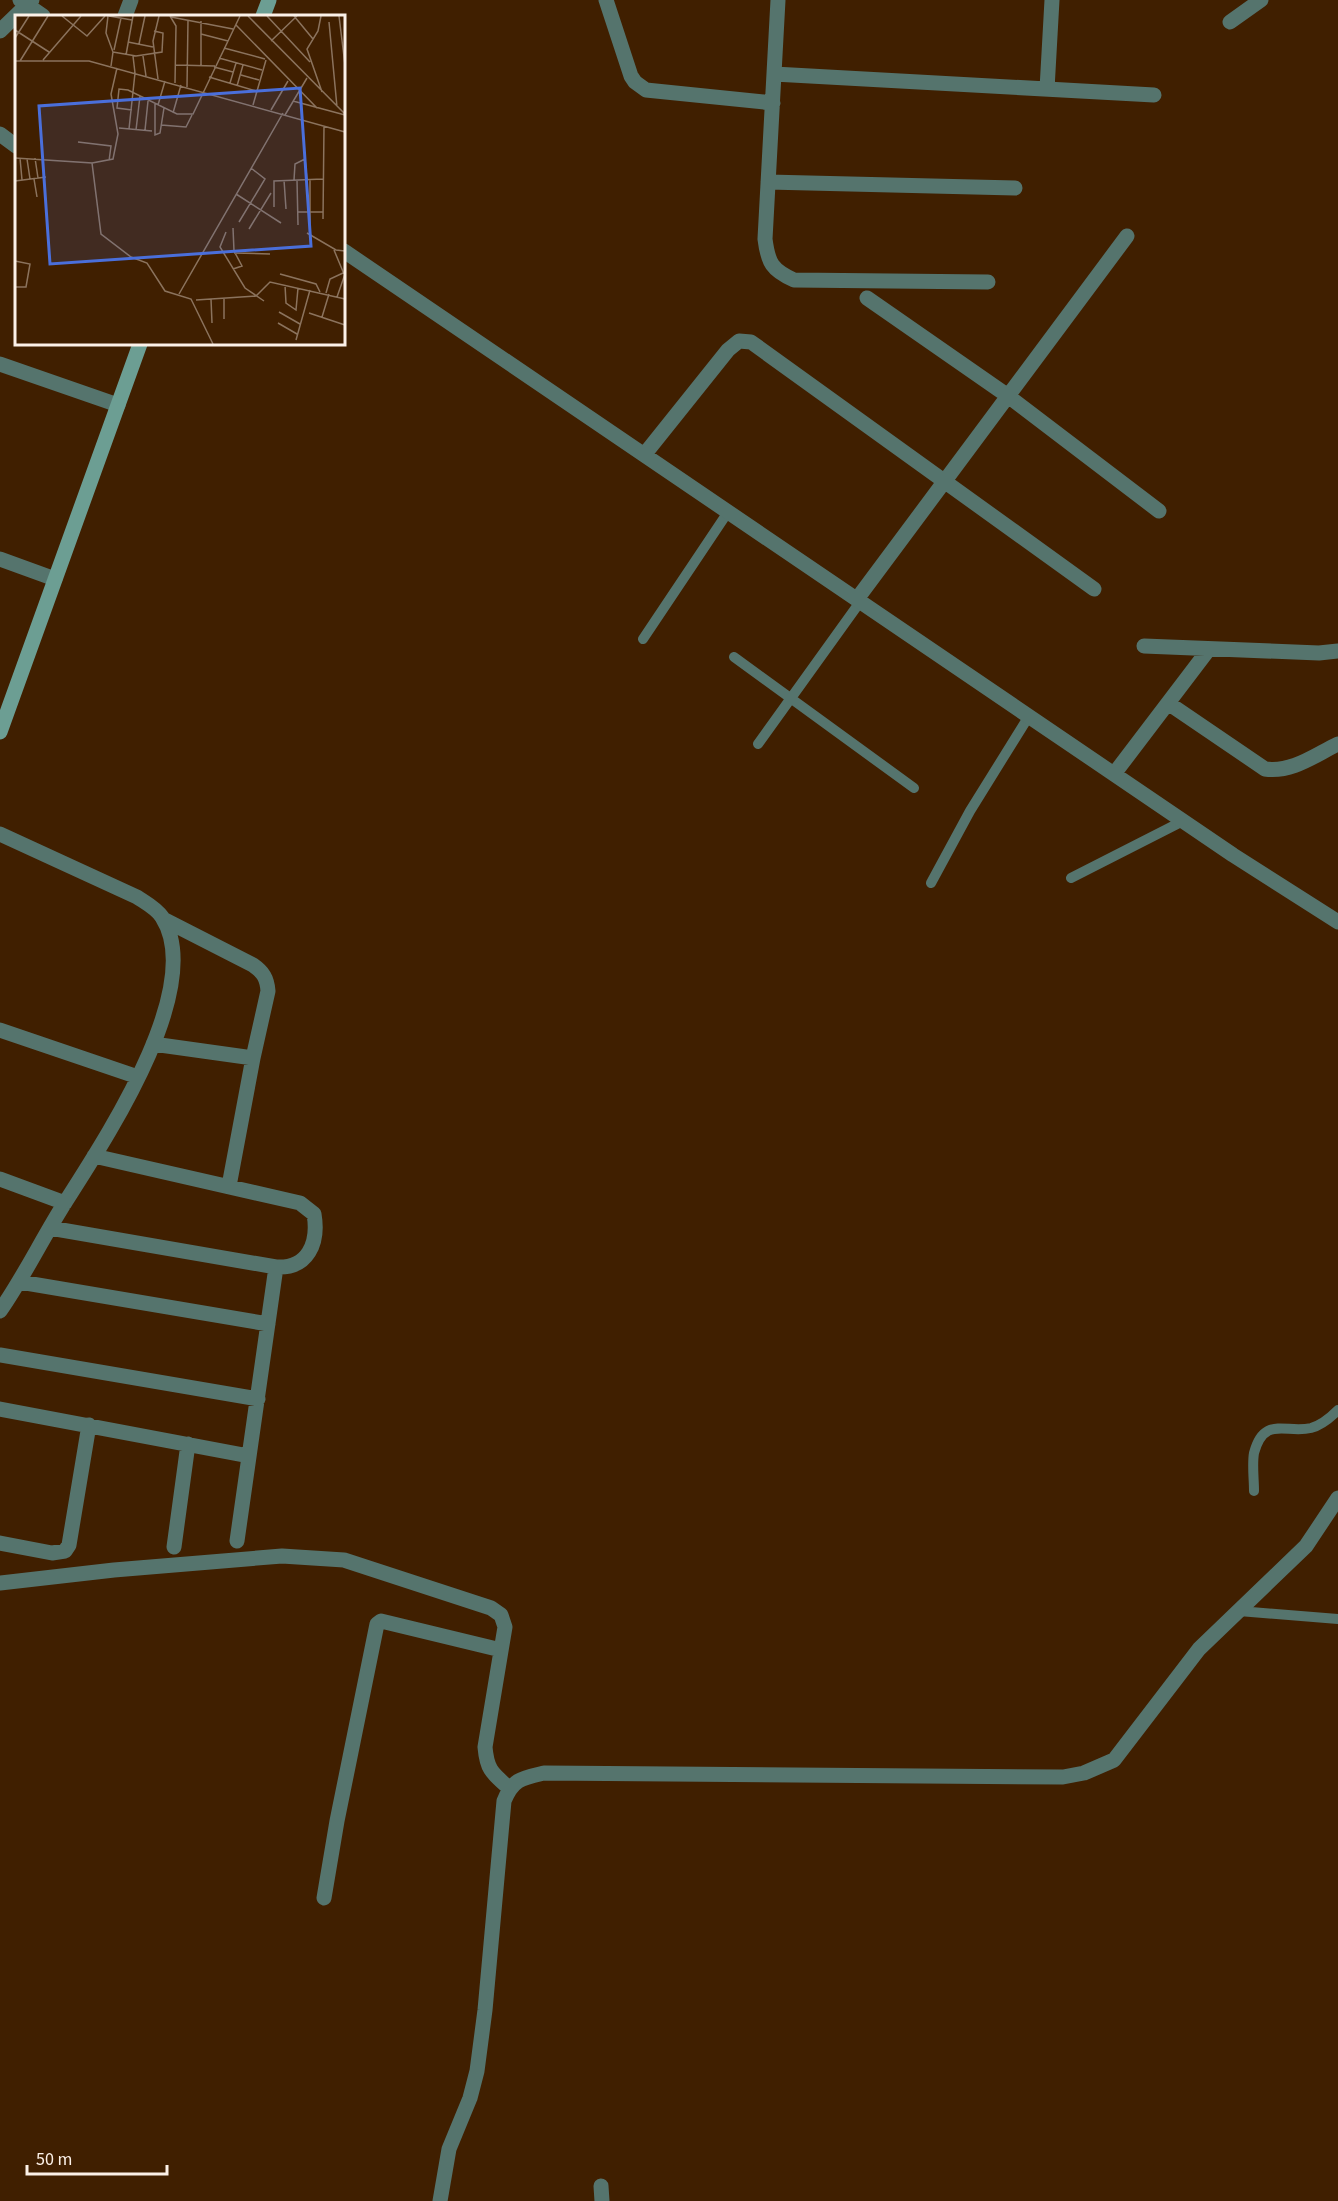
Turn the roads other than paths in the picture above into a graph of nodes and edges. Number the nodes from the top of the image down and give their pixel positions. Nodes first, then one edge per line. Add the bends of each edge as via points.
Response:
1 (131, 0) edge
2 (269, 0) edge
3 (606, 0) edge
4 (778, 0) edge
5 (1052, 0) edge
6 (1261, 0) edge
7 (26, 2) edge
8 (42, 15) edge
9 (125, 15) edge
10 (264, 15) edge
11 (1230, 22) dead end
12 (0, 31) edge
13 (774, 74) junction
14 (1047, 89) junction
15 (1154, 96) dead end
16 (773, 103) junction
17 (0, 134) edge
18 (15, 145) edge
19 (768, 182) junction
20 (1015, 188) dead end
21 (1127, 236) dead end
22 (345, 252) edge
23 (988, 282) dead end
24 (867, 298) dead end
25 (140, 345) edge
26 (1, 368) edge
27 (1008, 396) junction
28 (118, 405) junction
29 (644, 455) junction
30 (945, 480) junction
31 (1159, 511) dead end
32 (728, 512) junction
33 (0, 559) edge
34 (55, 579) junction
35 (1094, 589) dead end
36 (858, 600) junction
37 (643, 639) dead end
38 (1144, 646) dead end
39 (1209, 649) junction
40 (1338, 651) edge
41 (734, 657) dead end
42 (792, 698) junction
43 (1168, 704) junction
44 (1029, 716) junction
45 (0, 732) edge
46 (758, 744) dead end
47 (1338, 744) edge
48 (1114, 774) junction
49 (914, 788) dead end
50 (1183, 821) junction
51 (0, 834) edge
52 (1071, 878) dead end
53 (931, 883) dead end
54 (163, 919) junction
55 (1338, 922) edge
56 (0, 1030) edge
57 (153, 1044) junction
58 (253, 1058) junction
59 (138, 1077) junction
60 (94, 1156) junction
61 (0, 1179) edge
62 (230, 1186) junction
63 (65, 1203) junction
64 (50, 1227) junction
65 (276, 1267) junction
66 (20, 1282) junction
67 (0, 1311) edge
68 (268, 1324) junction
69 (0, 1355) edge
70 (258, 1399) junction
71 (0, 1408) edge
72 (1338, 1410) edge
73 (88, 1425) junction
74 (188, 1444) junction
75 (249, 1456) junction
76 (1254, 1491) dead end
77 (1338, 1498) edge
78 (237, 1541) dead end
79 (0, 1543) edge
80 (174, 1547) dead end
81 (0, 1583) edge
82 (1239, 1611) junction
83 (1338, 1619) edge
84 (501, 1650) junction
85 (510, 1788) junction
86 (324, 1898) dead end
87 (441, 2194) edge

1 - 9 street
2 - 10 street
3 - 16 street via 631,76 646,90
4 - 13 street
5 - 14 street
6 - 11 street
7 - 8 street
7 - 12 street
13 - 14 street
13 - 16 street
14 - 15 street
16 - 19 street
17 - 18 street
19 - 20 street
19 - 23 street via 767,254 772,266 794,280
21 - 27 street
22 - 29 street
24 - 27 street
25 - 28 street
26 - 28 street
27 - 30 street
27 - 31 street
28 - 34 street
29 - 30 street via 728,350 745,341
29 - 32 street
30 - 35 street
30 - 36 street
32 - 36 street
32 - 37 lane
33 - 34 street
34 - 45 street
36 - 42 lane
36 - 44 street
38 - 39 street
39 - 40 street
39 - 43 street
41 - 42 lane
42 - 46 lane
42 - 49 lane
43 - 47 street via 1265,769 1282,770 1297,765
43 - 48 street
44 - 48 street
44 - 53 lane via 970,810
48 - 50 street
50 - 52 lane
50 - 55 street
51 - 54 street via 138,897
54 - 57 street via 173,953 171,979 164,1016
54 - 58 street via 253,965 265,976 268,991
56 - 59 street
57 - 58 street
57 - 59 street
58 - 62 street
59 - 60 street
60 - 62 street
60 - 63 street
61 - 63 street
62 - 65 street via 292,1200 314,1214 316,1225 305,1259 288,1268
63 - 64 street
64 - 65 street
64 - 66 street
65 - 68 street
66 - 67 street
66 - 68 street
68 - 70 street
69 - 70 street
70 - 75 street
71 - 73 street
72 - 76 lane via 1313,1428 1277,1427 1262,1436 1254,1455
73 - 74 street
73 - 79 street via 65,1551 52,1553
74 - 75 street
74 - 80 street
75 - 78 street
77 - 82 street via 1306,1546
81 - 84 street via 282,1556 344,1560 490,1608 501,1615 505,1627
82 - 83 lane
82 - 85 street via 1198,1649 1114,1760 1084,1773 1064,1777 544,1773 522,1778
84 - 85 street via 485,1747 491,1773
84 - 86 street via 377,1624
85 - 87 street via 504,1801 477,2071 449,2149

